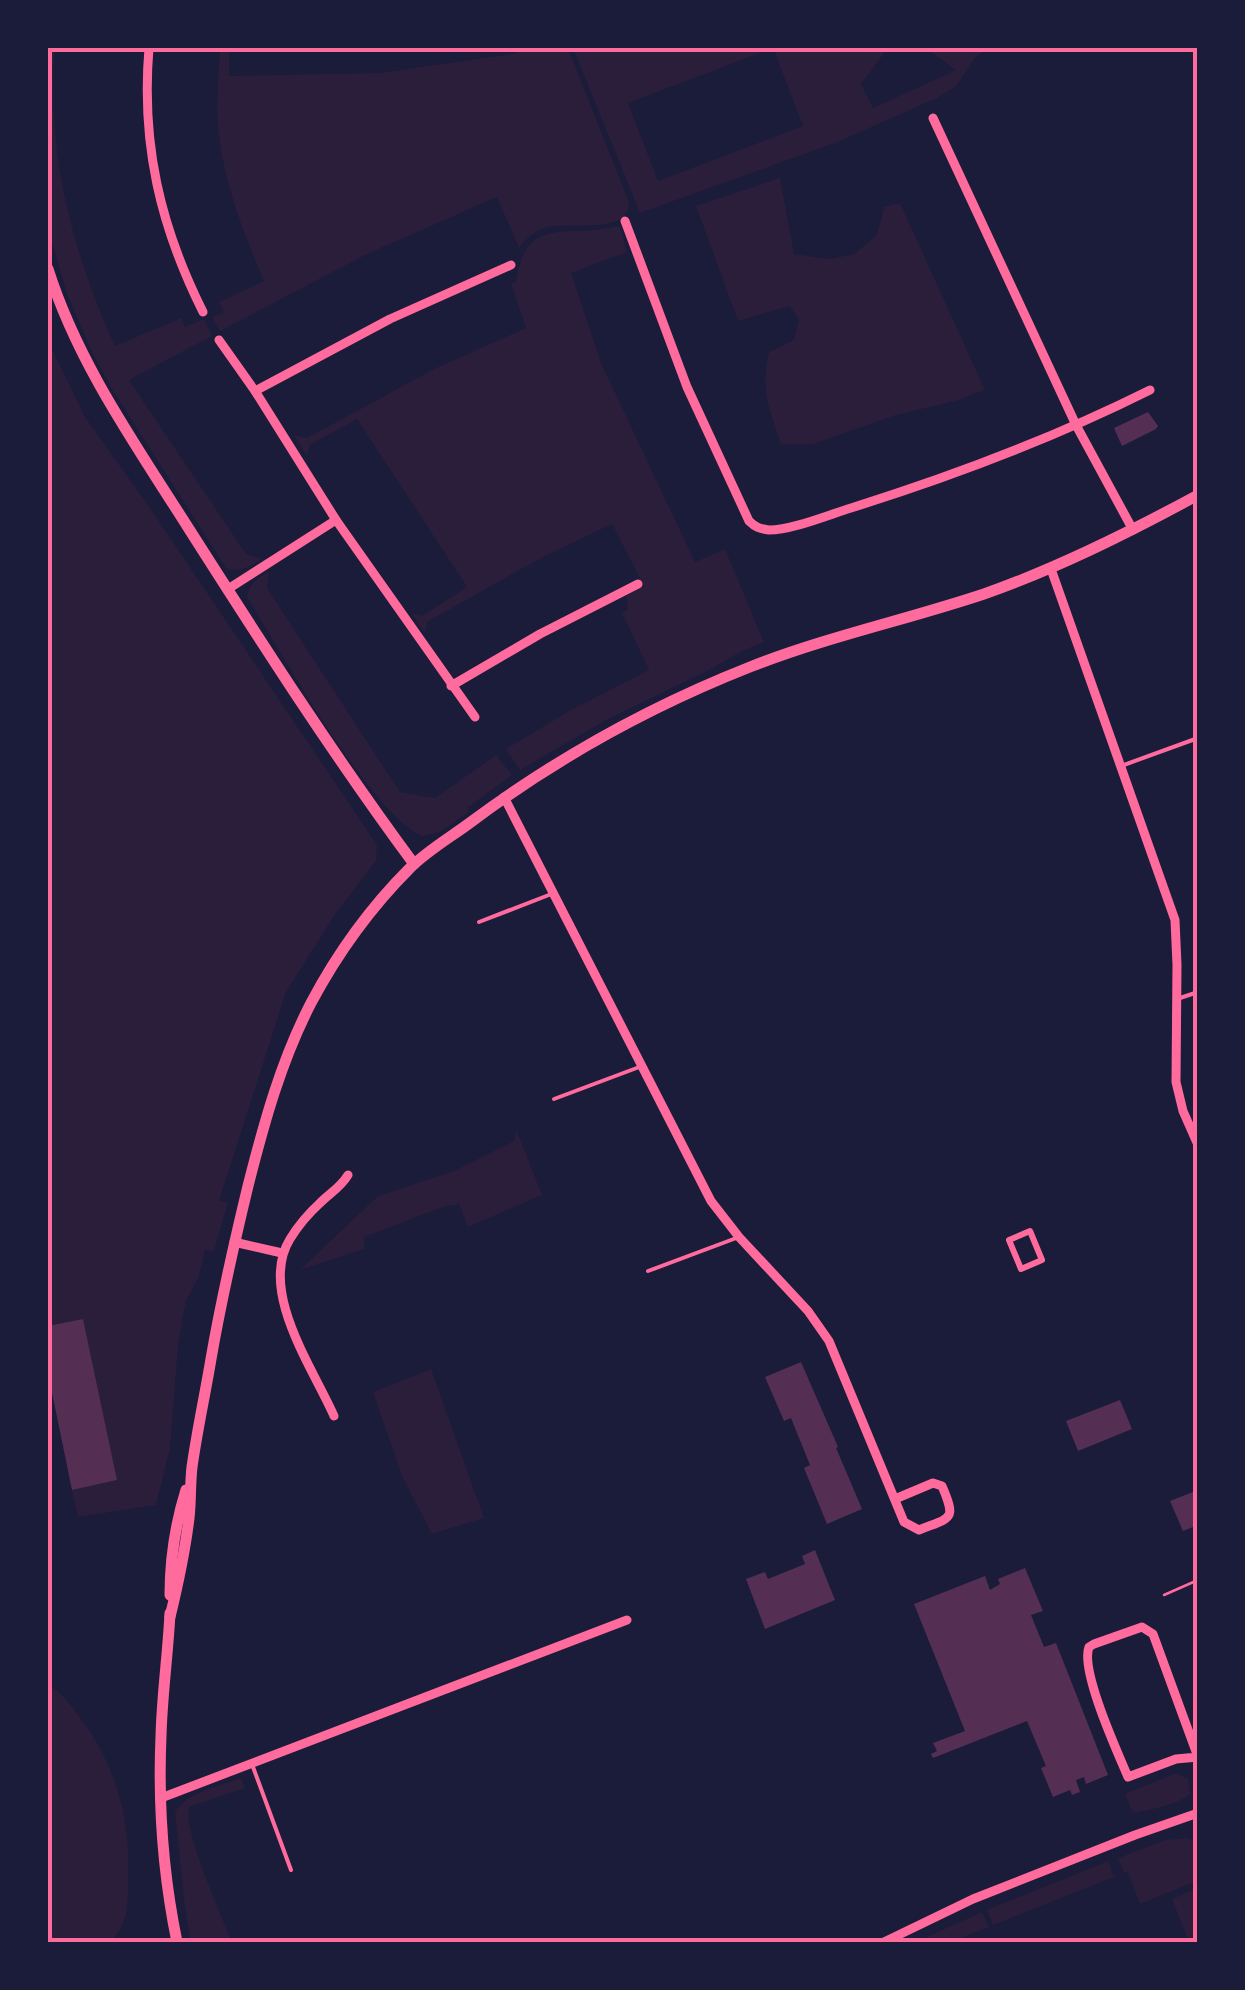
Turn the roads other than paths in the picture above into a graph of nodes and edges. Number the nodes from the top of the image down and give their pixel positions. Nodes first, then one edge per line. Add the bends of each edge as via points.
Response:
1 (149, 48) edge
2 (933, 118) dead end
3 (625, 221) dead end
4 (511, 266) dead end
5 (48, 269) edge
6 (203, 312) dead end
7 (220, 340) dead end
8 (1150, 390) dead end
9 (255, 391) junction
10 (1076, 426) junction
11 (1198, 495) edge
12 (336, 520) junction
13 (1134, 530) junction
14 (1051, 569) junction
15 (638, 584) dead end
16 (228, 589) junction
17 (451, 686) junction
18 (475, 717) dead end
19 (1198, 738) edge
20 (1120, 766) junction
21 (504, 797) junction
22 (414, 864) junction
23 (554, 893) junction
24 (479, 922) dead end
25 (1198, 992) edge
26 (1176, 1000) junction
27 (642, 1066) junction
28 (554, 1099) dead end
29 (1198, 1145) edge
30 (348, 1175) dead end
31 (738, 1237) junction
32 (1009, 1240) joint
33 (234, 1242) junction
34 (282, 1253) junction
35 (648, 1272) dead end
36 (334, 1416) dead end
37 (894, 1499) junction
38 (628, 1620) dead end
39 (1198, 1758) edge
40 (251, 1763) junction
41 (160, 1798) junction
42 (1198, 1813) edge
43 (291, 1870) dead end
44 (177, 1942) edge
45 (884, 1942) edge

1 - 6 street via 149,147 158,195
2 - 10 street
3 - 10 street via 687,386 756,528 778,529 862,505
4 - 9 street via 390,319
5 - 16 street via 85,362
7 - 9 street
8 - 10 street
9 - 12 street
10 - 13 street
11 - 13 street
12 - 16 street
12 - 17 street
13 - 14 street
14 - 20 street
14 - 21 street via 747,668 626,724
15 - 17 street
16 - 22 street
17 - 18 street
19 - 20 lane
20 - 26 street via 1175,920
21 - 22 street
21 - 23 street
22 - 33 street via 349,940 312,1000 267,1112
23 - 24 lane
23 - 27 street
25 - 26 lane
26 - 29 street via 1176,1082
27 - 28 lane
27 - 31 street via 712,1201
30 - 34 street
31 - 35 lane
31 - 37 street via 829,1341
32 - 32 street via 1021,1269 1042,1260 1030,1231
33 - 34 street
33 - 41 street via 170,1566
34 - 36 street via 284,1303
37 - 37 street via 904,1522 918,1530 951,1514 939,1484
38 - 40 street
39 - 39 street via 1152,1634 1136,1628 1089,1647 1097,1701 1128,1778 1176,1759
40 - 41 street
40 - 43 lane
41 - 44 street
42 - 45 street via 973,1900

